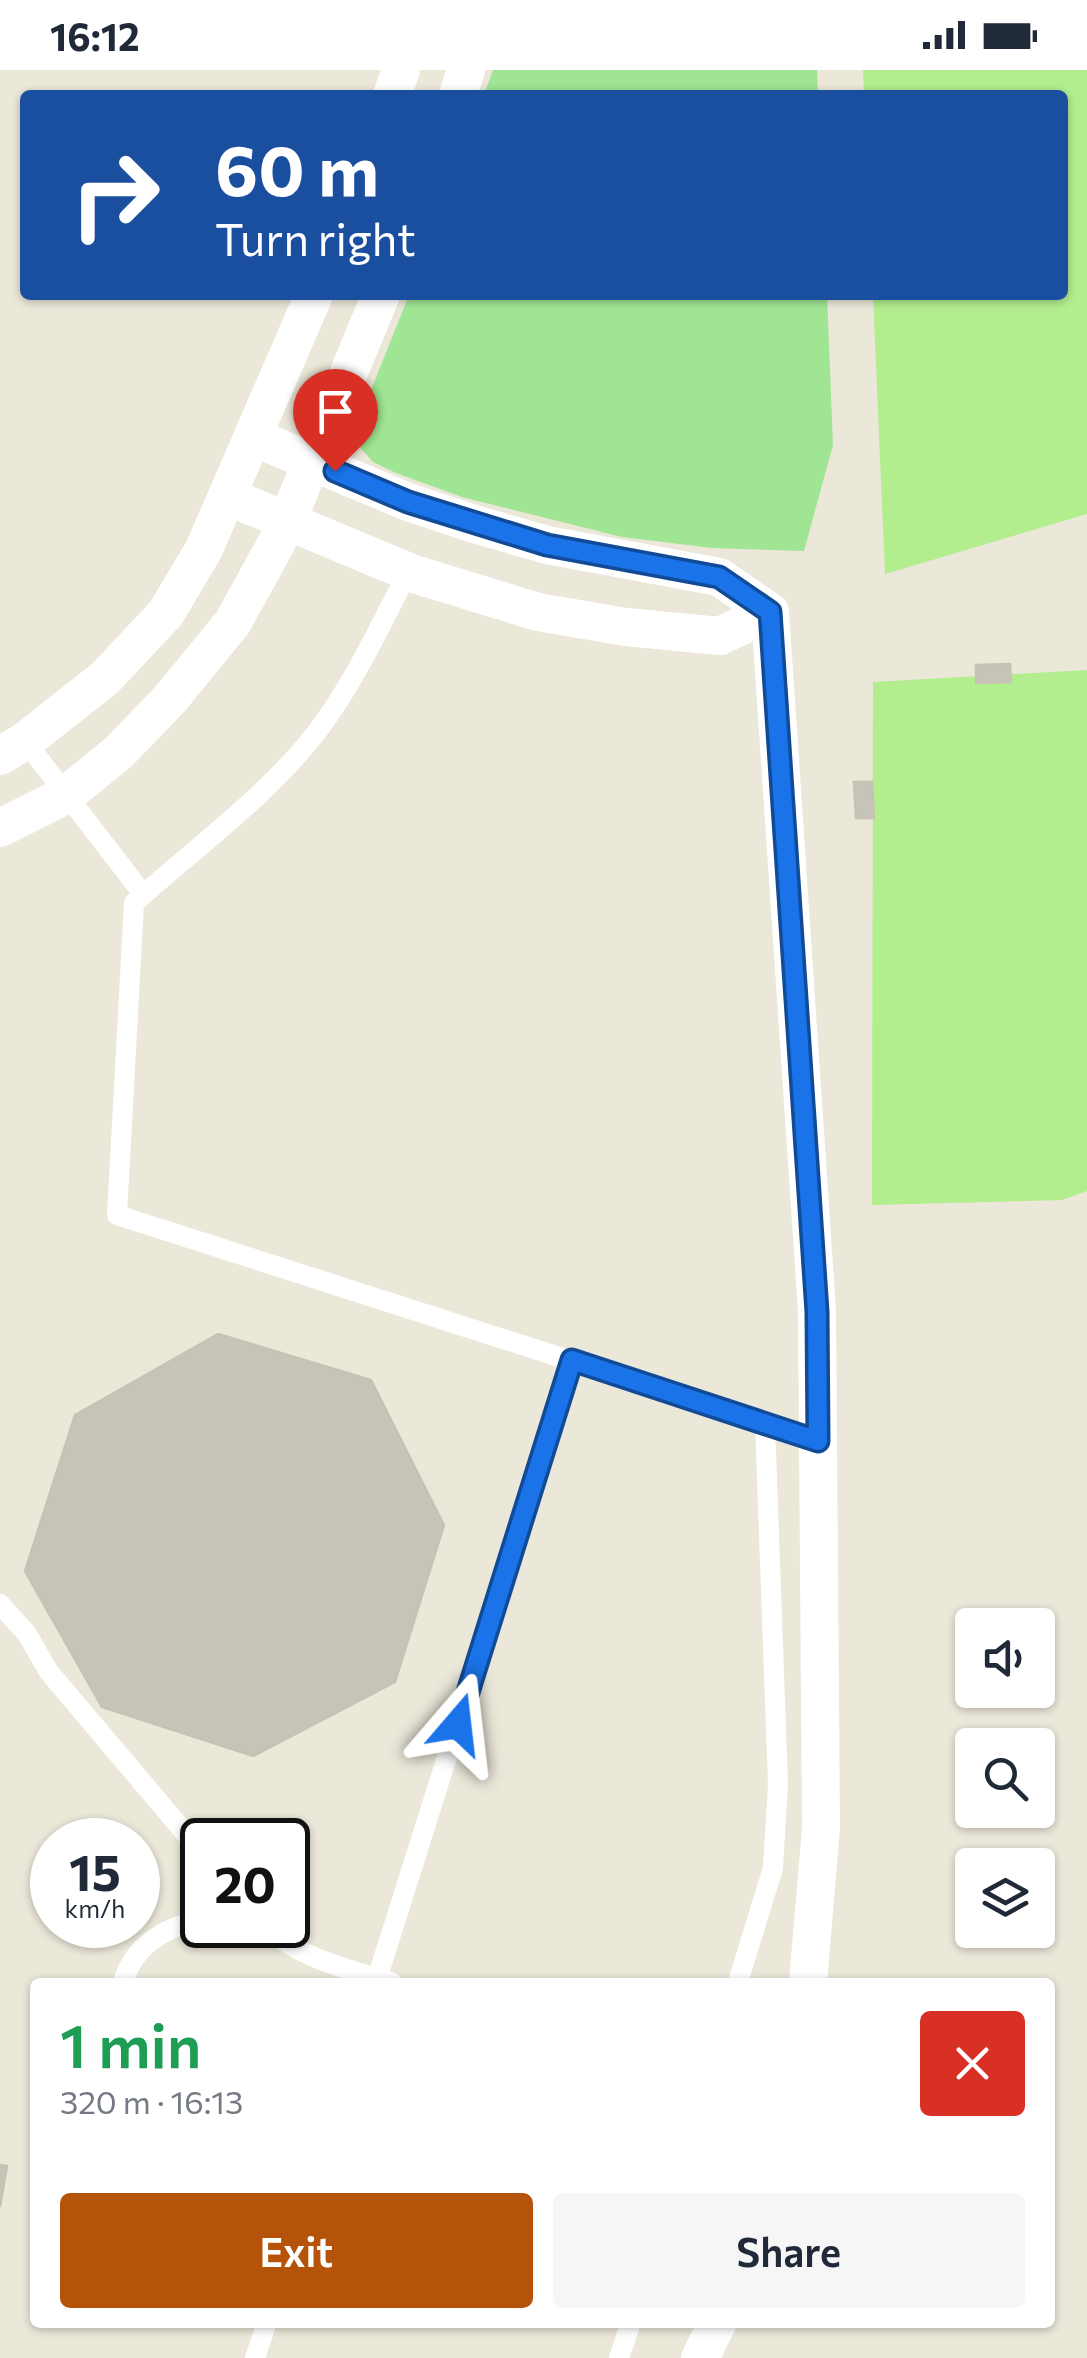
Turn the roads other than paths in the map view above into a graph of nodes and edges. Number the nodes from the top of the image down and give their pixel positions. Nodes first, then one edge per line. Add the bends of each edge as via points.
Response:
1 (312, 300) edge
2 (379, 300) edge
3 (252, 437) junction
4 (312, 462) junction
5 (227, 496) junction
6 (286, 523) junction
7 (408, 572) junction
8 (770, 612) junction
9 (12, 748) edge
10 (66, 795) junction
11 (0, 828) edge
12 (143, 894) junction
13 (572, 1360) junction
14 (765, 1422) junction
15 (818, 1441) junction
16 (0, 1604) edge
17 (180, 1826) edge
18 (180, 1926) edge
19 (302, 1948) edge
20 (124, 1978) edge
21 (373, 1978) edge
22 (383, 1978) edge
23 (739, 1978) edge
24 (808, 1978) edge
25 (265, 2328) edge
26 (628, 2328) edge
27 (715, 2328) edge
28 (255, 2358) edge
29 (619, 2358) edge
30 (700, 2358) edge

1 - 3 street
2 - 4 street
3 - 4 street
3 - 5 street
4 - 6 street
4 - 8 street via 408,502 547,545 719,577
5 - 6 street
5 - 9 street via 166,613 105,678
6 - 7 street
6 - 10 street via 233,622 120,752
7 - 8 street via 538,612 626,627 720,636
7 - 12 lane via 316,732
8 - 15 street via 817,1312
9 - 10 lane
10 - 11 street
10 - 12 lane
12 - 13 lane via 134,902 117,1215
13 - 14 lane
13 - 22 lane
14 - 15 lane
14 - 23 lane via 777,1802 773,1868
15 - 24 street via 821,1828
16 - 17 lane
18 - 20 lane via 146,1944
19 - 21 lane
25 - 28 lane
26 - 29 lane
27 - 30 street

